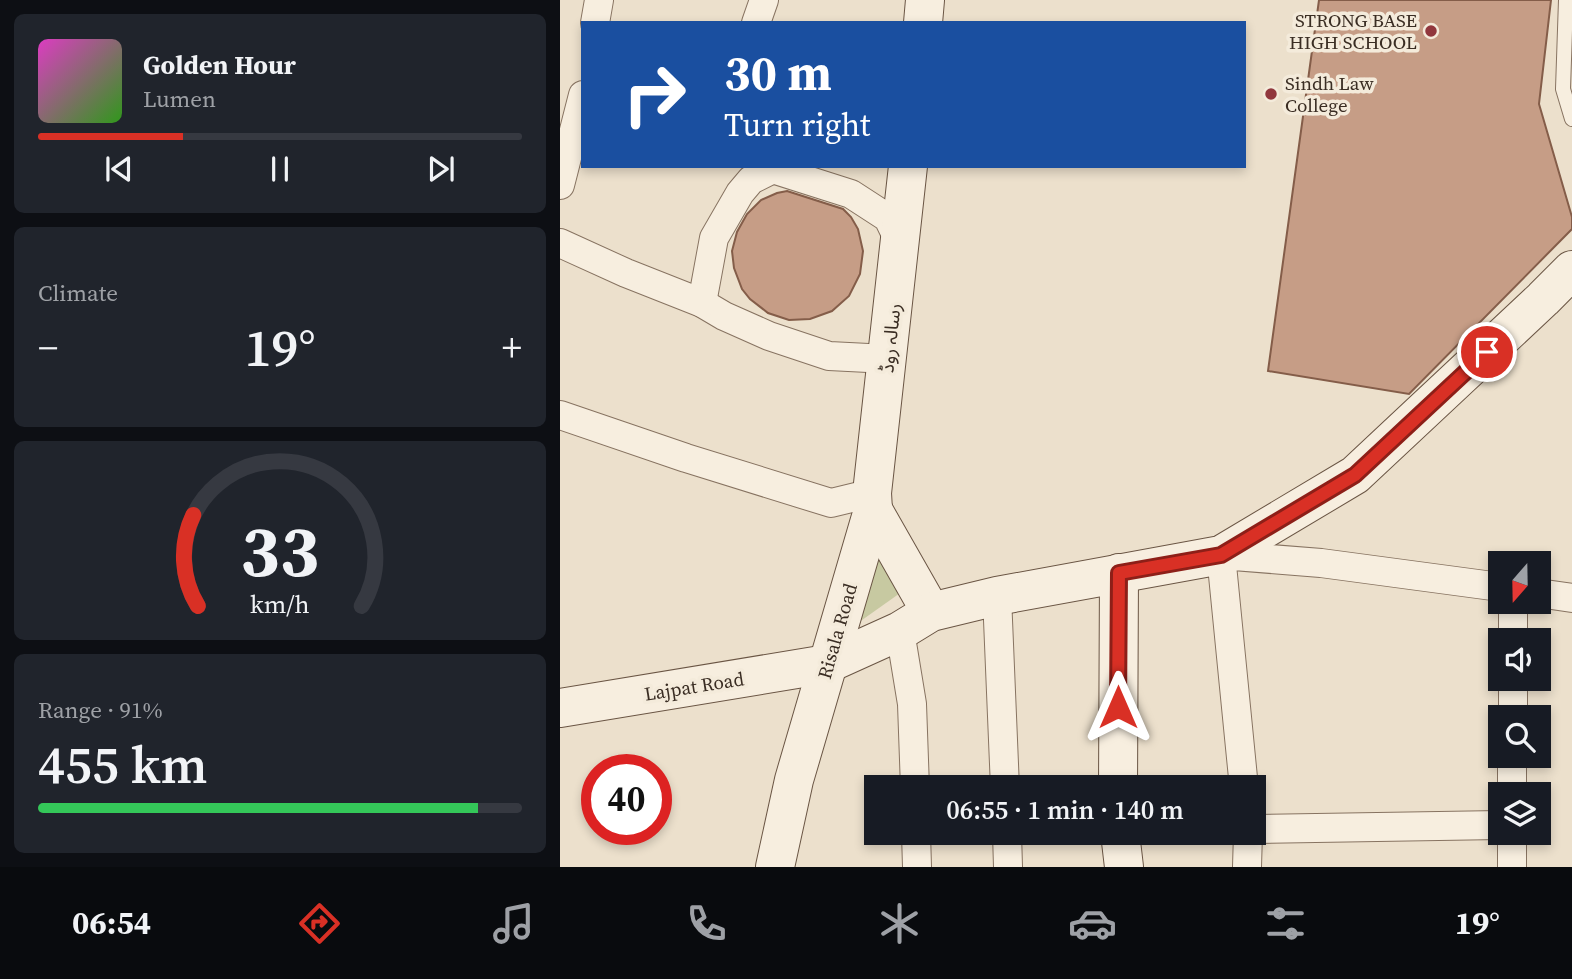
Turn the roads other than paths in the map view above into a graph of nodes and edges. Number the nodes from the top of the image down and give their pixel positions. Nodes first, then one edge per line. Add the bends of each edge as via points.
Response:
1 (599, 0) edge
2 (764, 0) edge
3 (925, 0) edge
4 (1566, 0) edge
5 (595, 21) edge
6 (757, 21) edge
7 (923, 21) edge
8 (560, 94) edge
9 (581, 98) edge
10 (581, 106) edge
11 (1572, 119) edge
12 (768, 168) edge
13 (908, 168) edge
14 (560, 185) edge
15 (560, 243) edge
16 (900, 243) junction
17 (1572, 270) edge
18 (702, 303) junction
19 (888, 359) junction
20 (560, 415) edge
21 (872, 502) junction
22 (1221, 555) junction
23 (1119, 573) junction
24 (1488, 585) edge
25 (1551, 595) edge
26 (997, 596) junction
27 (1572, 598) edge
28 (916, 622) junction
29 (827, 664) junction
30 (560, 708) edge
31 (915, 775) edge
32 (1004, 775) edge
33 (1118, 775) edge
34 (1243, 775) edge
35 (1488, 825) edge
36 (1266, 829) edge
37 (916, 845) edge
38 (1007, 845) edge
39 (1121, 845) edge
40 (1248, 845) edge
41 (1512, 845) edge
42 (775, 867) edge
43 (917, 867) edge
44 (1008, 867) edge
45 (1124, 867) edge
46 (1247, 867) edge
47 (1512, 867) edge

1 - 5 street
2 - 6 street
3 - 7 street
4 - 11 lane via 1563,89
8 - 9 street
10 - 14 street
12 - 16 street via 851,194 888,218
12 - 18 street via 740,193 715,238
13 - 16 street, رسالہ روڈ
15 - 18 street
16 - 19 street, رسالہ روڈ
17 - 22 street via 1355,475
18 - 19 street via 769,336 829,356
19 - 21 street, رسالہ روڈ
20 - 21 street via 831,503
21 - 28 street
21 - 29 street, Risala Road
22 - 23 street, Lajpat Road
22 - 24 street
22 - 34 street
23 - 26 street, Lajpat Road
23 - 33 street
25 - 27 street
26 - 28 street, Lajpat Road
26 - 32 street
28 - 29 street, Lajpat Road
28 - 31 street
29 - 30 street, Lajpat Road
29 - 42 street, Risala Road
35 - 36 street
37 - 43 street
38 - 44 street
39 - 45 street
40 - 46 street
41 - 47 street

